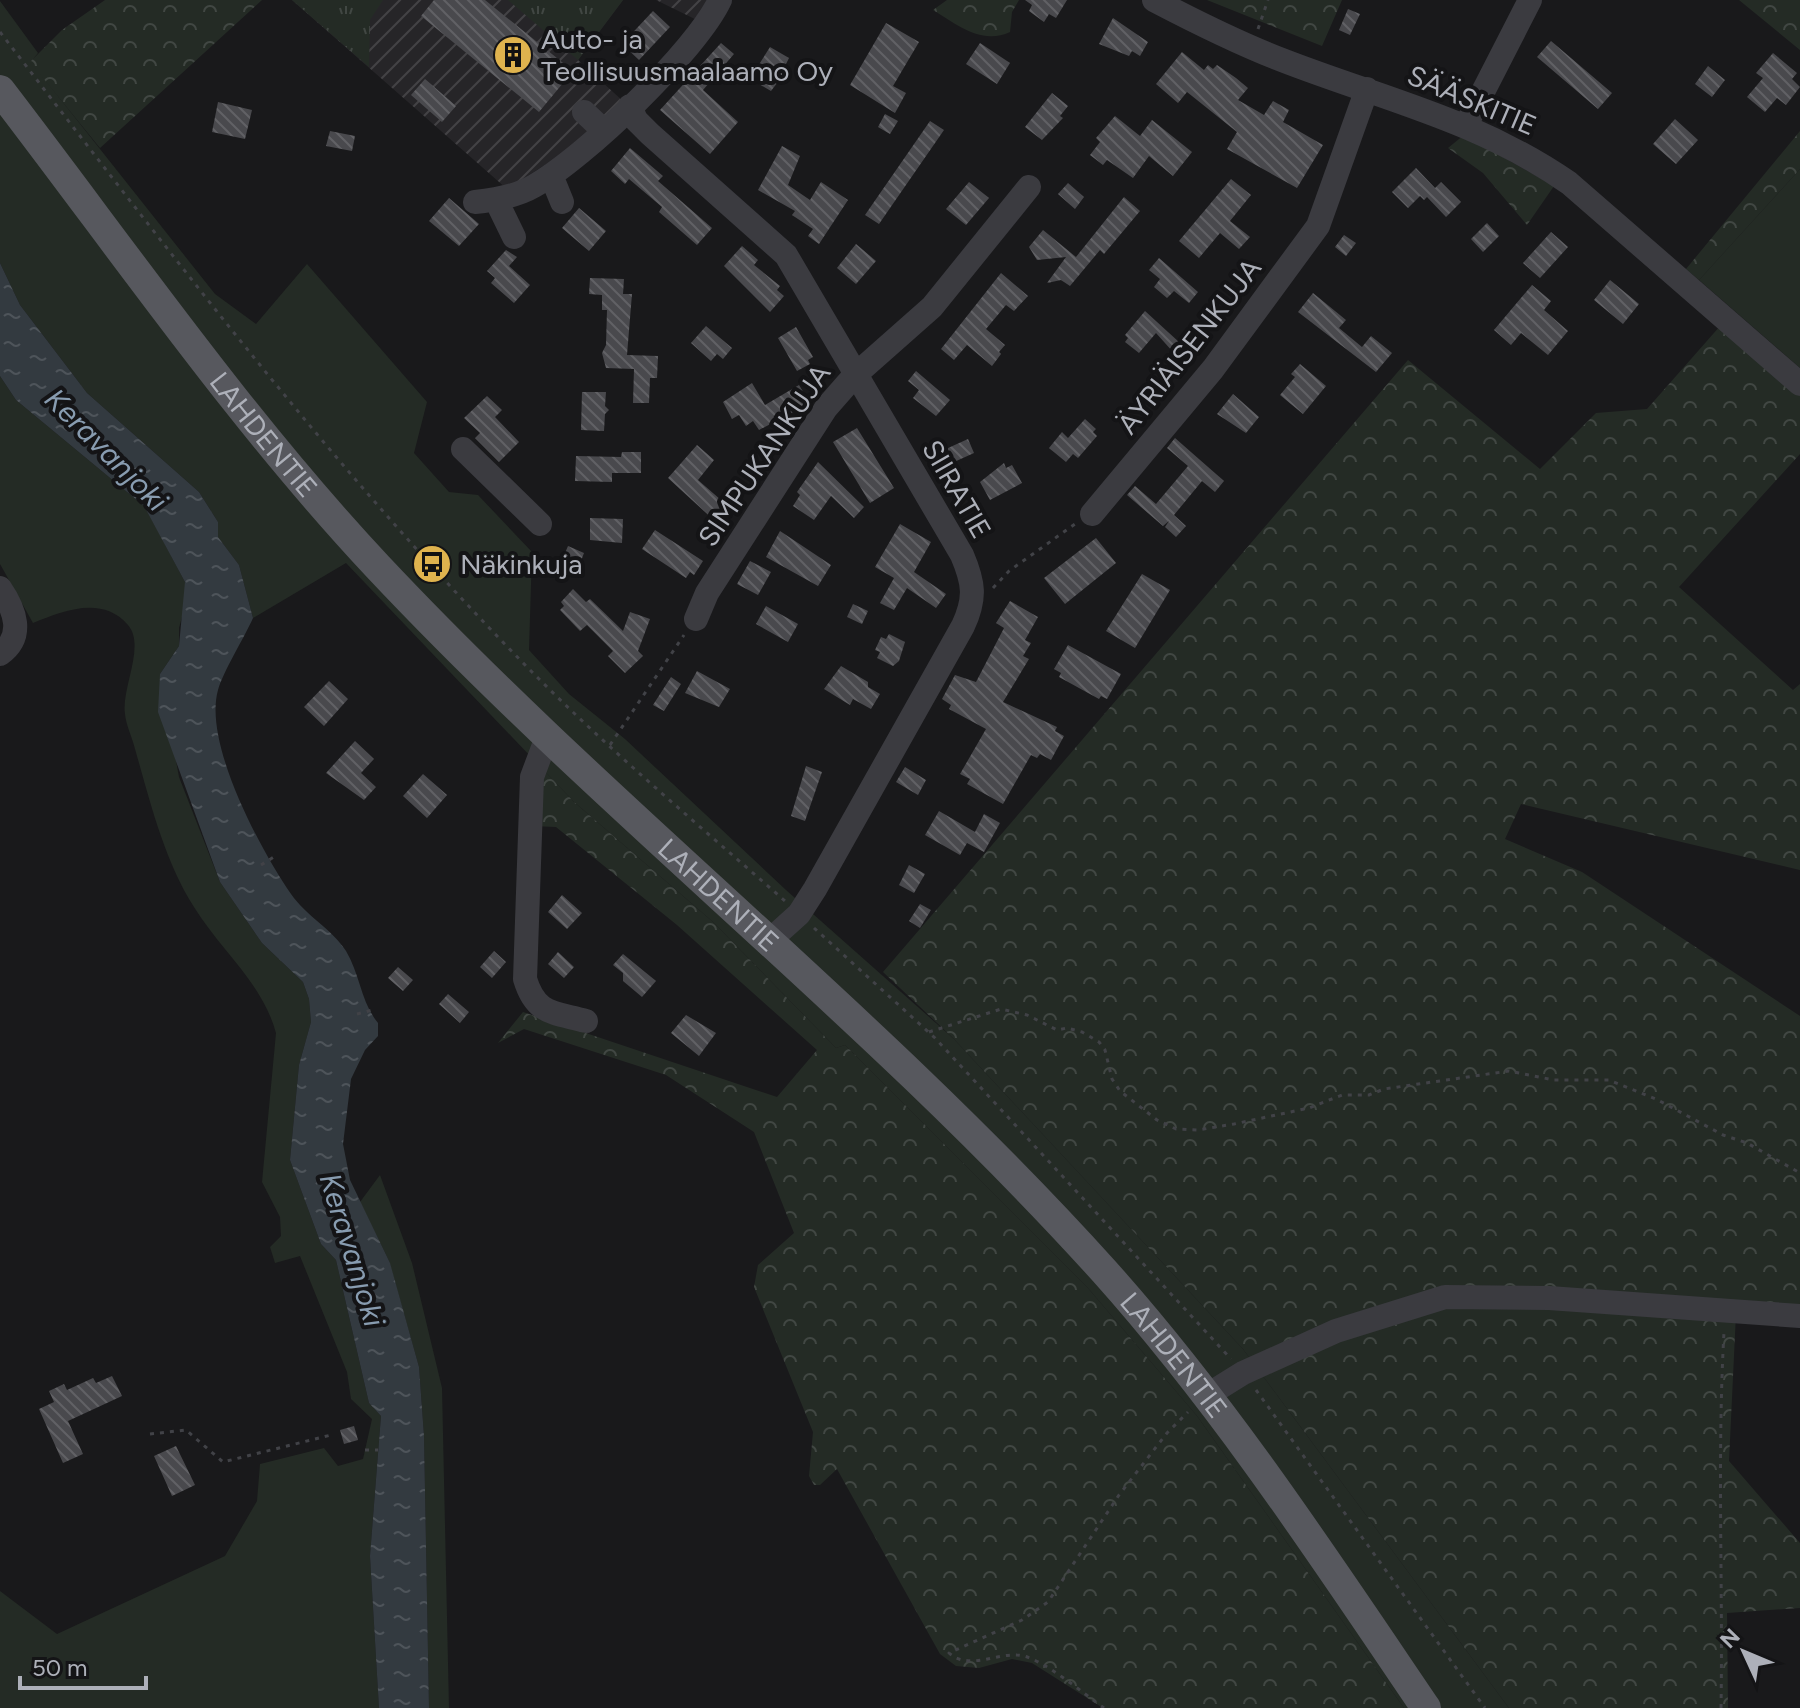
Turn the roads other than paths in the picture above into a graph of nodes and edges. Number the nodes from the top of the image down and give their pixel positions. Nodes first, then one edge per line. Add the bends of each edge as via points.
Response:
1 (720, 0) edge
2 (1154, 0) edge
3 (1530, 0) edge
4 (1367, 89) junction
5 (0, 90) edge
6 (630, 106) junction
7 (584, 112) dead end
8 (1466, 125) junction
9 (603, 130) junction
10 (542, 182) junction
11 (1029, 187) dead end
12 (562, 202) dead end
13 (514, 237) dead end
14 (854, 376) junction
15 (1800, 384) edge
16 (463, 449) dead end
17 (1092, 514) road end
18 (540, 524) dead end
19 (0, 588) edge
20 (696, 619) road end
21 (0, 654) edge
22 (547, 737) junction
23 (769, 941) junction
24 (586, 1021) dead end
25 (1800, 1316) edge
26 (1206, 1396) junction
27 (1426, 1708) edge

1 - 6 street via 708,24
2 - 4 street, SÄÄSKITIE via 1243,44
3 - 8 street
4 - 8 street, SÄÄSKITIE
4 - 17 street, ÄYRIÄISENKUJA via 1318,226 1213,369
5 - 22 main road, LAHDENTIE via 310,488 374,563
6 - 9 street
6 - 14 street, SIIRATIE via 650,134 786,255
7 - 9 street
8 - 15 street, SÄÄSKITIE via 1498,138 1569,183
9 - 10 street
10 - 12 street
10 - 13 street via 486,201
11 - 14 street, SIMPUKANKUJA via 932,307
14 - 20 street, SIMPUKANKUJA via 817,421 707,593
14 - 23 street, SIIRATIE via 962,555 974,598 815,889 799,914
16 - 18 street
19 - 21 street via 10,603 16,632 12,645
22 - 23 main road, LAHDENTIE
22 - 24 street via 532,777 525,979 532,1001 544,1010
23 - 26 main road, LAHDENTIE via 1033,1195 1136,1307
25 - 26 street via 1549,1298 1445,1297 1336,1331 1243,1373
26 - 27 main road, LAHDENTIE

